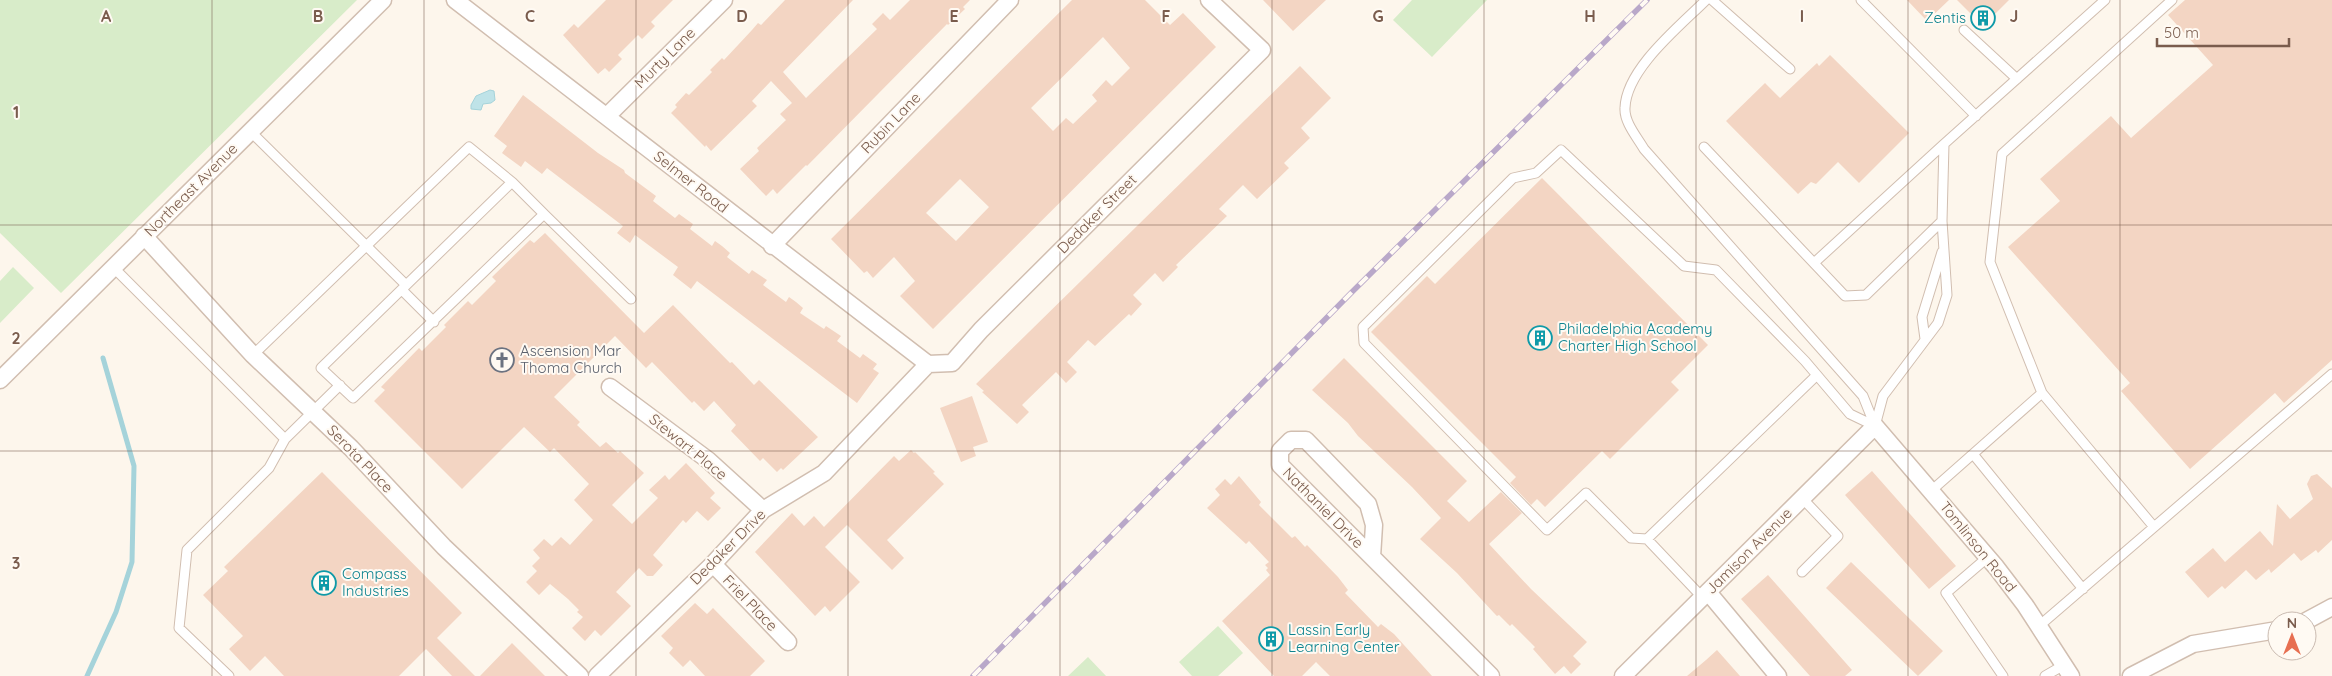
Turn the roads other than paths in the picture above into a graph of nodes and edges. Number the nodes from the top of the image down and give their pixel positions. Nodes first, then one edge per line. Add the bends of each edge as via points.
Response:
1 (383, 0) edge
2 (455, 0) edge
3 (724, 0) edge
4 (1010, 0) edge
5 (1210, 0) edge
6 (1706, 0) edge
7 (1712, 0) edge
8 (1861, 0) edge
9 (2105, 0) edge
10 (2172, 0) edge
11 (1964, 30) dead end
12 (1790, 70) dead end
13 (2016, 79) junction
14 (607, 116) junction
15 (1976, 116) junction
16 (251, 132) junction
17 (1944, 144) junction
18 (1704, 147) dead end
19 (512, 182) junction
20 (544, 214) junction
21 (1942, 221) junction
22 (144, 236) junction
23 (772, 246) junction
24 (367, 247) junction
25 (1944, 247) junction
26 (1814, 263) junction
27 (113, 267) junction
28 (404, 288) junction
29 (630, 299) dead end
30 (434, 322) junction
31 (1925, 338) junction
32 (253, 355) junction
33 (928, 364) junction
34 (2332, 374) edge
35 (1817, 375) junction
36 (0, 380) edge
37 (340, 385) junction
38 (610, 387) dead end
39 (2042, 393) junction
40 (313, 412) junction
41 (1875, 426) junction
42 (285, 439) junction
43 (1973, 454) junction
44 (1931, 491) junction
45 (1802, 498) junction
46 (763, 510) junction
47 (2154, 527) junction
48 (1647, 539) junction
49 (1372, 557) junction
50 (1988, 557) junction
51 (713, 564) junction
52 (1802, 572) dead end
53 (2083, 589) junction
54 (1705, 595) junction
55 (2332, 607) edge
56 (2317, 615) edge
57 (2039, 626) junction
58 (2267, 632) edge
59 (788, 642) dead end
60 (2067, 671) edge
61 (229, 676) edge
62 (580, 676) edge
63 (597, 676) edge
64 (1491, 676) edge
65 (1623, 676) edge
66 (1778, 676) edge
67 (2003, 676) edge
68 (2045, 676) edge
69 (2131, 676) edge

1 - 16 street, Northeast Avenue
2 - 14 street, Selmer Road
3 - 14 street, Murty Lane
4 - 23 street, Rubin Lane
5 - 33 street, Dedaker Street via 1262,50 981,330 952,364
6 - 41 lane via 1644,63 1632,83 1624,108 1629,125 1644,149 1863,396
7 - 12 lane
8 - 15 lane
9 - 13 lane
10 - 39 lane via 2002,154 1990,262
11 - 13 lane
13 - 15 lane
14 - 23 street, Selmer Road
15 - 17 lane
16 - 22 street, Northeast Avenue
16 - 24 lane
17 - 21 lane
17 - 26 lane
18 - 26 lane
19 - 20 lane
19 - 24 lane via 469,147
19 - 28 lane
20 - 29 lane
20 - 30 lane
21 - 25 lane
21 - 26 lane via 1866,295 1845,296
22 - 27 street, Northeast Avenue
22 - 32 street, Serota Place
23 - 33 street, Selmer Road
24 - 28 lane
24 - 32 lane
25 - 31 lane via 1922,317
25 - 31 lane via 1947,295 1938,323
27 - 36 street, Northeast Avenue
27 - 42 lane
28 - 30 lane
28 - 37 lane via 321,368
30 - 37 lane via 353,398
31 - 41 lane via 1883,396
32 - 40 street, Serota Place
33 - 46 street, Dedaker Drive via 824,473
34 - 47 lane
35 - 41 lane via 1850,414
35 - 48 lane
35 - 48 lane via 1716,270 1684,266 1561,150 1536,173 1513,178 1363,327 1364,343 1546,530 1586,493 1631,538
37 - 40 lane
38 - 46 street, Stewart Place via 708,460
39 - 43 lane
39 - 47 lane
40 - 42 lane
40 - 62 street, Serota Place via 444,548
41 - 44 street, Tomlinson Road
41 - 45 street, Jamison Avenue
42 - 61 lane via 269,468 187,550 179,628
43 - 44 lane
43 - 53 lane
44 - 50 street, Tomlinson Road
45 - 52 lane via 1838,536
45 - 54 street, Jamison Avenue
46 - 51 street, Dedaker Drive
47 - 53 lane
48 - 54 lane
49 - 49 street, Nathaniel Drive via 1280,465 1280,451 1291,440 1306,440 1368,504 1374,525
49 - 64 street, Nathaniel Drive
50 - 57 street, Tomlinson Road
50 - 67 lane via 1946,593
51 - 59 street, Friel Place
51 - 63 street, Dedaker Drive
53 - 57 lane
54 - 65 street, Jamison Avenue
54 - 66 street
55 - 56 street
57 - 60 street, Tomlinson Road
58 - 69 street via 2193,644
60 - 68 lane

